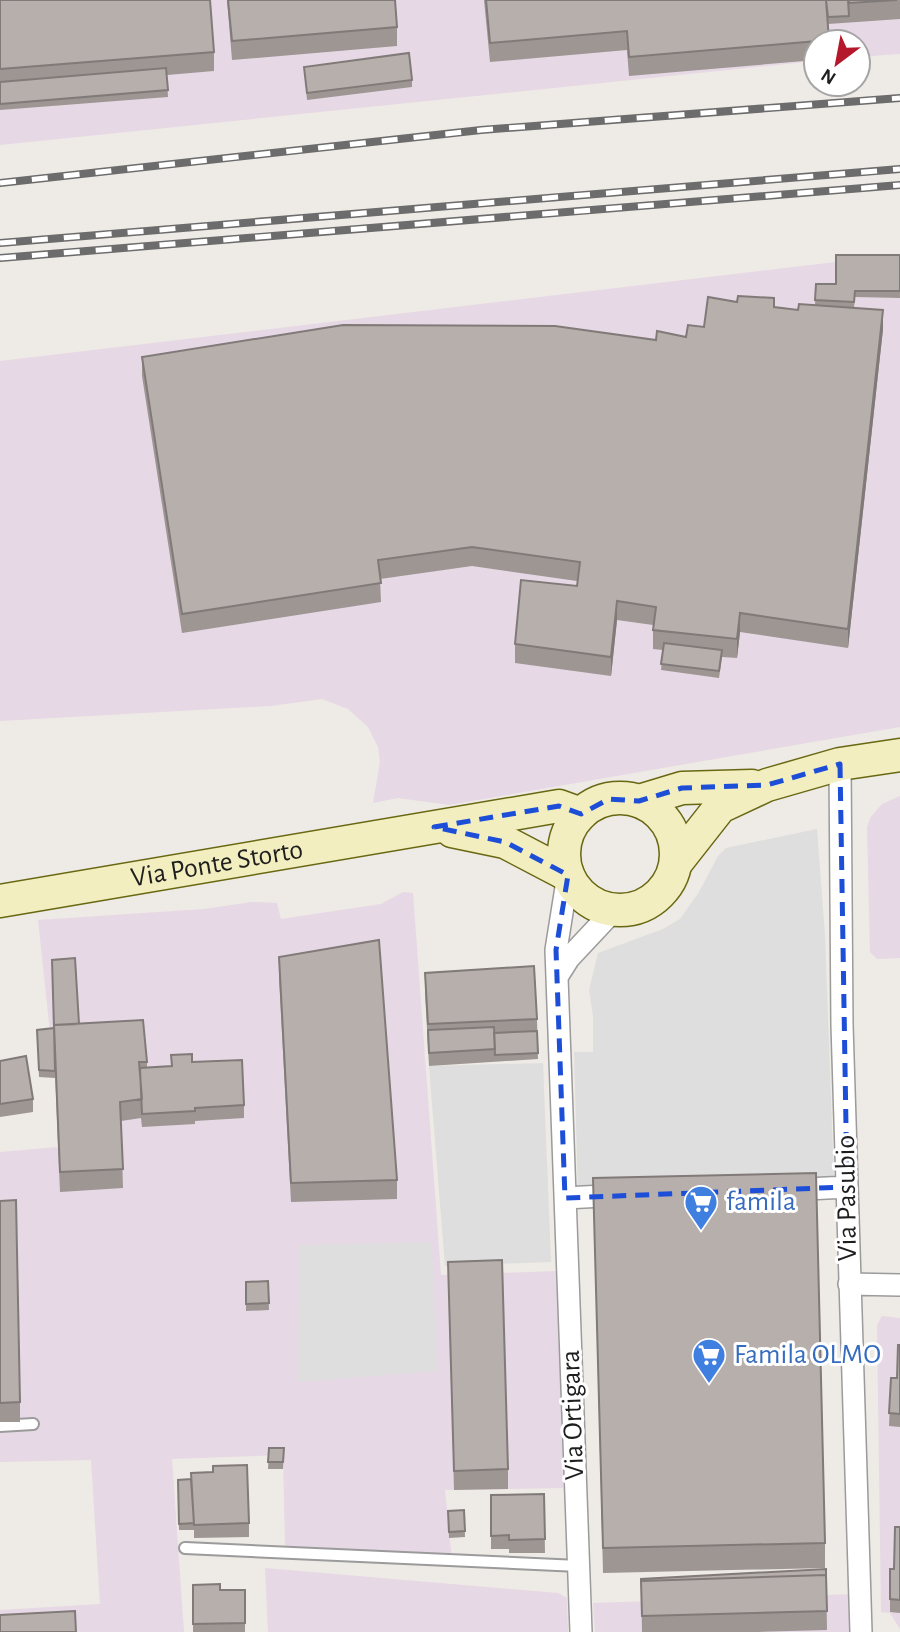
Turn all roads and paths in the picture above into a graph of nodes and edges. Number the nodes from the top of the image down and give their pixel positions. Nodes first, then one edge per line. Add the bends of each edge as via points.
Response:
1 (900, 755) edge
2 (840, 764) junction
3 (778, 782) junction
4 (639, 801) junction
5 (581, 814) junction
6 (434, 827) junction
7 (676, 863) junction
8 (568, 875) junction
9 (0, 901) edge
10 (614, 910) junction
11 (557, 978) junction
12 (847, 1187) junction
13 (768, 1190) edge
14 (648, 1193) edge
15 (565, 1198) junction
16 (849, 1284) junction
17 (900, 1286) edge
18 (33, 1424) dead end
19 (0, 1426) edge
20 (185, 1548) dead end
21 (579, 1566) junction
22 (581, 1632) edge
23 (862, 1632) edge

1 - 2 main road
2 - 3 main road
2 - 12 street, Via Pasubio
3 - 4 main road via 682,788
3 - 7 main road via 720,807
4 - 5 main road via 609,799
4 - 7 main road via 656,811 668,826
5 - 6 main road, Via Ponte Storto via 559,806
5 - 8 main road via 565,845
6 - 8 main road, Via Ponte Storto via 505,842
6 - 9 main road, Via Ponte Storto
7 - 10 main road via 661,894 631,909
8 - 10 main road, Via Ponte Storto via 586,899
8 - 11 street, Via Ortigara via 556,950
10 - 11 street via 569,958
11 - 15 street, Via Ortigara
12 - 13 street
12 - 16 street, Via Pasubio
14 - 15 street
15 - 21 street, Via Ortigara
16 - 17 street
16 - 23 street, Via Pasubio
18 - 19 lane
20 - 21 lane
21 - 22 street, Via Ortigara

